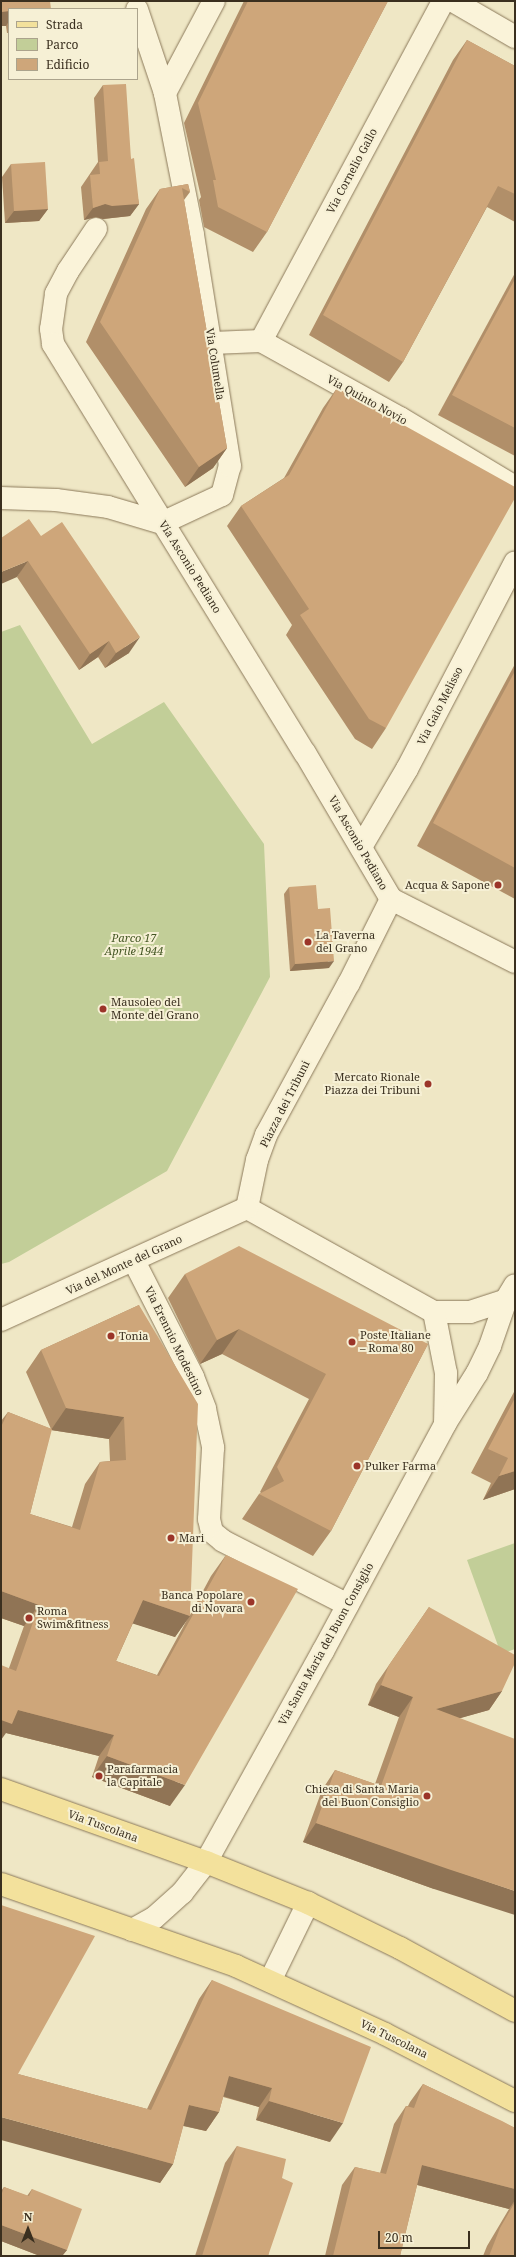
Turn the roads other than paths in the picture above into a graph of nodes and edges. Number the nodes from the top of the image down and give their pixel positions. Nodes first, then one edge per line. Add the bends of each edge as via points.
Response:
1 (214, 1) edge
2 (443, 1) edge
3 (453, 1) edge
4 (138, 12) edge
5 (515, 37) edge
6 (165, 93) junction
7 (96, 229) dead end
8 (261, 341) junction
9 (212, 343) junction
10 (515, 487) edge
11 (1, 498) edge
12 (162, 523) junction
13 (515, 562) edge
14 (361, 847) junction
15 (391, 899) junction
16 (515, 962) edge
17 (247, 1208) junction
18 (134, 1261) junction
19 (511, 1293) edge
20 (434, 1312) junction
21 (1, 1320) edge
22 (445, 1424) junction
23 (348, 1605) junction
24 (1, 1789) edge
25 (206, 1862) junction
26 (1, 1884) edge
27 (308, 1903) junction
28 (132, 1930) junction
29 (270, 1981) junction
30 (515, 2011) edge
31 (515, 2101) edge

1 - 6 street
2 - 8 street, Via Cornelio Gallo
3 - 5 street
4 - 6 street, Via Columella
6 - 9 street, Via Columella
7 - 12 street, Via Asconio Pediano via 56,294 50,330 53,344
8 - 9 street
8 - 10 street, Via Quinto Novio via 400,418
9 - 12 street, Via Columella via 230,466 222,495
11 - 12 street via 56,500 108,507
12 - 14 street, Via Asconio Pediano via 306,753
13 - 14 street, Via Gaio Melisso via 407,769
14 - 15 street, Via Asconio Pediano
15 - 16 street
15 - 17 street, Piazza dei Tribuni via 266,1136 257,1160
17 - 18 street, Via del Monte del Grano
17 - 20 street
18 - 21 street, Via del Monte del Grano
18 - 23 street, Via Erennio Modestino via 193,1377 207,1414 213,1448 209,1519 212,1532 223,1541
19 - 20 street via 470,1312
19 - 22 street, Via Santa Maria del Buon Consiglio via 477,1373
20 - 22 street, Via Santa Maria del Buon Consiglio via 446,1373
22 - 23 street, Via Santa Maria del Buon Consiglio
23 - 25 street, Via Santa Maria del Buon Consiglio
24 - 25 main road, Via Tuscolana
25 - 27 main road, Via Tuscolana
25 - 28 street via 182,1893 154,1918
26 - 28 main road, Via Tuscolana
27 - 29 street
27 - 30 main road, Via Tuscolana via 400,1948
28 - 29 main road, Via Tuscolana via 236,1966
29 - 31 main road, Via Tuscolana via 385,2034

